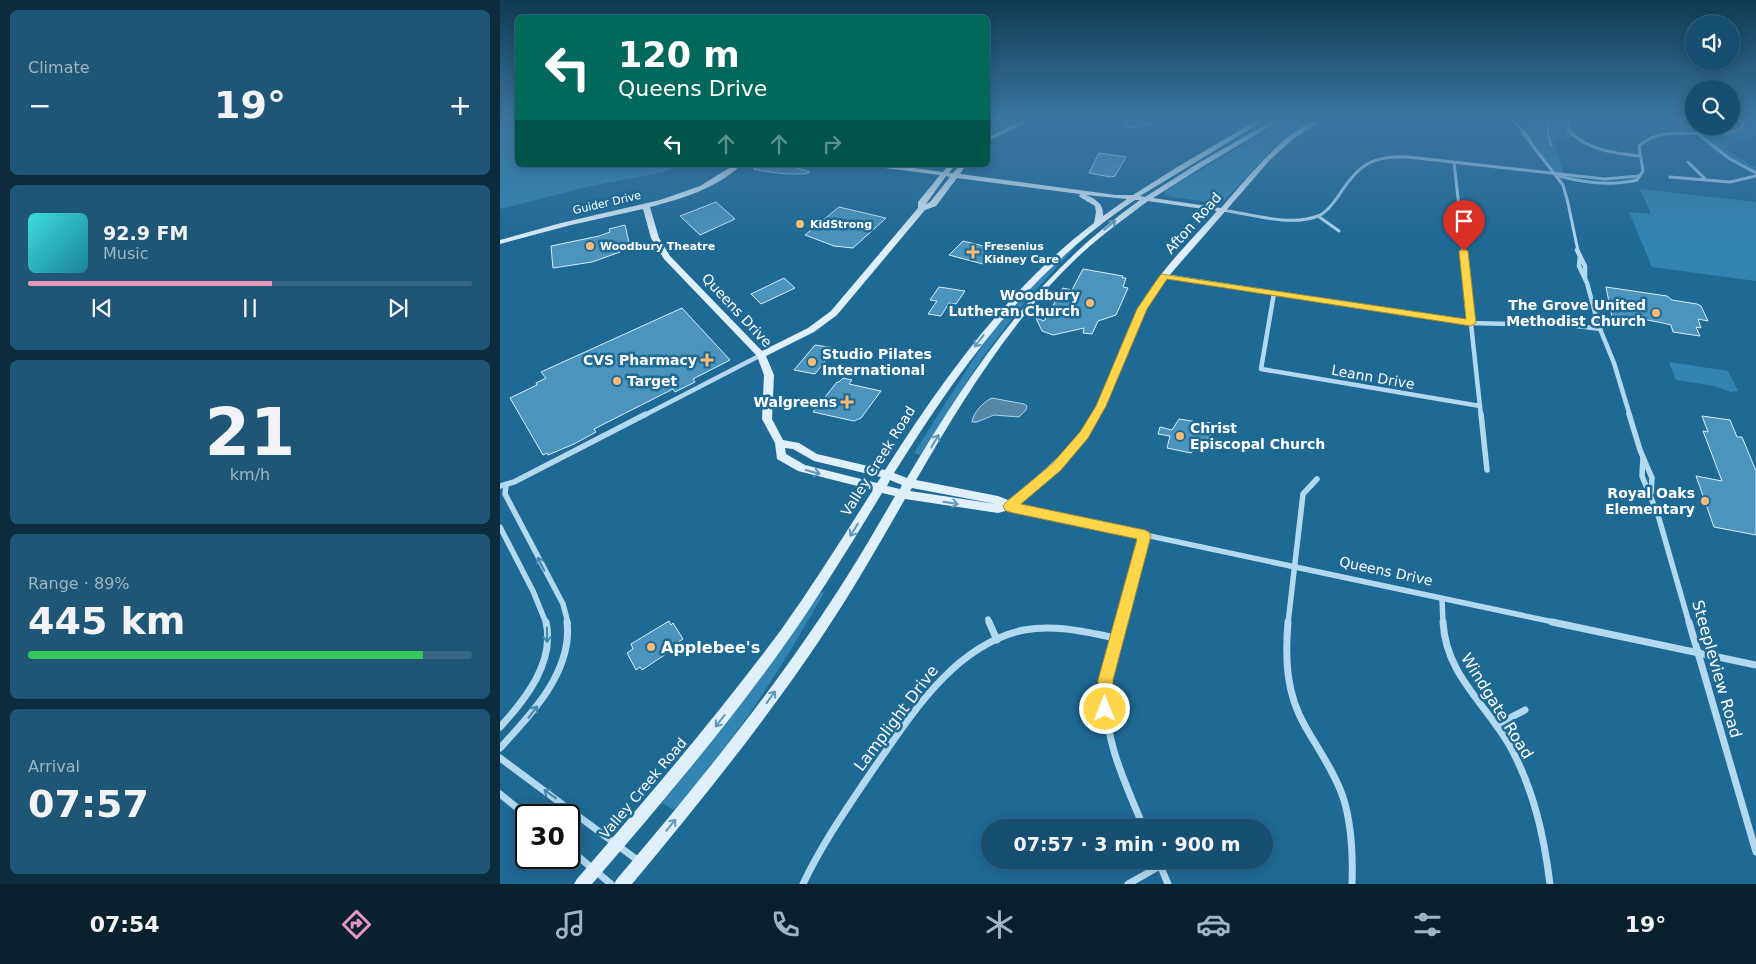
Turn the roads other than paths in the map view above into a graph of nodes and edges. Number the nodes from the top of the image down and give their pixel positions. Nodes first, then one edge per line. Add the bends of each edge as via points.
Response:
1 (1190, 161) edge
2 (1209, 161) edge
3 (1267, 161) edge
4 (1370, 161) edge
5 (1447, 161) edge
6 (1545, 161) edge
7 (1640, 161) edge
8 (1734, 161) edge
9 (1454, 162) junction
10 (1688, 162) dead end
11 (726, 167) edge
12 (735, 167) edge
13 (914, 167) edge
14 (949, 169) edge
15 (959, 170) edge
16 (1556, 175) junction
17 (1756, 175) edge
18 (1670, 177) dead end
19 (716, 178) junction
20 (1706, 181) junction
21 (1067, 190) junction
22 (1132, 197) junction
23 (1145, 199) junction
24 (646, 205) junction
25 (922, 208) junction
26 (1222, 210) junction
27 (1318, 216) junction
28 (1097, 222) junction
29 (1339, 231) dead end
30 (500, 242) edge
31 (1164, 276) junction
32 (1274, 293) junction
33 (1471, 323) junction
34 (1601, 329) junction
35 (761, 355) junction
36 (1480, 406) junction
37 (780, 443) junction
38 (1487, 470) dead end
39 (888, 476) junction
40 (1317, 479) dead end
41 (910, 483) junction
42 (503, 485) edge
43 (880, 489) junction
44 (903, 494) junction
45 (1009, 506) junction
46 (500, 526) edge
47 (1145, 536) junction
48 (1294, 567) junction
49 (1442, 598) junction
50 (988, 619) dead end
51 (1116, 638) junction
52 (998, 640) junction
53 (1698, 652) junction
54 (1756, 665) edge
55 (1525, 710) dead end
56 (1496, 725) junction
57 (500, 727) edge
58 (500, 748) edge
59 (500, 758) edge
60 (500, 794) edge
61 (515, 806) edge
62 (1140, 819) edge
63 (617, 844) junction
64 (1756, 852) edge
65 (580, 858) edge
66 (640, 862) junction
67 (1150, 869) edge
68 (1162, 869) edge
69 (594, 870) junction
70 (582, 884) edge
71 (611, 884) edge
72 (622, 884) edge
73 (803, 884) edge
74 (1128, 884) edge
75 (1168, 884) edge
76 (1352, 884) edge
77 (1550, 884) edge

1 - 22 street, Valley Creek Road
2 - 23 street
3 - 26 street, Afton Road
4 - 27 street via 1358,168 1330,207
5 - 9 street
6 - 16 street, Steepleview Road
7 - 16 street via 1642,170 1637,180 1614,184
8 - 17 street
9 - 16 street
9 - 33 street
10 - 20 street
11 - 19 street, Guider Drive
12 - 19 street, Guider Drive
13 - 14 street
14 - 15 street
14 - 25 street via 922,202
15 - 21 street
15 - 22 street via 1123,192
15 - 25 street via 933,204
16 - 34 street, Steepleview Road via 1567,200 1580,256 1579,266
17 - 20 street via 1738,182
18 - 20 street
19 - 24 street, Guider Drive via 688,193
21 - 22 street
21 - 28 street via 1090,198 1098,205
22 - 23 street
22 - 28 street, Valley Creek Road
23 - 26 street
41 -> 23 street via 976,374 1022,312 1077,253
24 - 30 street, Guider Drive
24 - 35 street, Queens Drive via 655,238 667,257
25 - 35 street via 834,313 811,330
26 - 27 street via 1296,220
26 - 31 street, Afton Road
27 - 29 street
28 -> 39 street, Valley Creek Road via 1040,273 987,331 947,384
31 - 32 street
31 - 45 street, Afton Road via 1142,309 1101,406 1084,435 1056,467
32 - 33 street
32 - 36 street, Leann Drive via 1261,369
33 - 34 street via 1543,322
33 - 36 street
34 - 53 street, Steepleview Road via 1643,458 1642,474 1651,494
35 - 37 street, Queens Drive via 769,374 767,419
35 - 42 street
36 - 38 street
37 - 39 street, Queens Drive via 795,446 814,457
37 -> 43 street, Queens Drive via 781,456 802,468
39 - 41 street, Queens Drive
39 - 43 street, Valley Creek Road
40 - 48 street via 1303,494
41 - 44 street
41 - 45 street, Queens Drive via 998,500
58 -> 42 street via 544,696 558,670 568,630 567,614
43 - 44 street, Queens Drive
43 -> 63 street, Valley Creek Road via 764,663
44 -> 45 street, Queens Drive via 998,509
66 -> 44 street via 724,760 790,671
45 - 47 street, Queens Drive
46 -> 57 street via 544,614 548,638 543,662 528,694
47 - 48 street, Queens Drive
47 - 51 street
48 - 49 street, Queens Drive
48 - 76 street via 1286,638 1288,681 1298,714 1332,771 1348,812 1352,836
49 - 53 street, Queens Drive
49 - 56 street, Windgate Road via 1445,641 1454,667 1460,680
50 - 52 street
51 - 52 street, Lamplight Drive via 1052,627 1015,633
51 - 62 street via 1106,680 1106,720 1117,763
52 - 73 street, Lamplight Drive via 950,670 925,698 838,819
53 - 54 street, Queens Drive
53 - 64 street, Steepleview Road
55 - 56 street
56 - 77 street, Windgate Road via 1517,760 1536,808
63 -> 59 street
60 - 61 street
63 - 66 street
63 - 69 street, Valley Creek Road
65 - 69 street
66 - 72 street
67 - 74 street
68 - 75 street
69 - 70 street, Valley Creek Road
69 - 71 street

